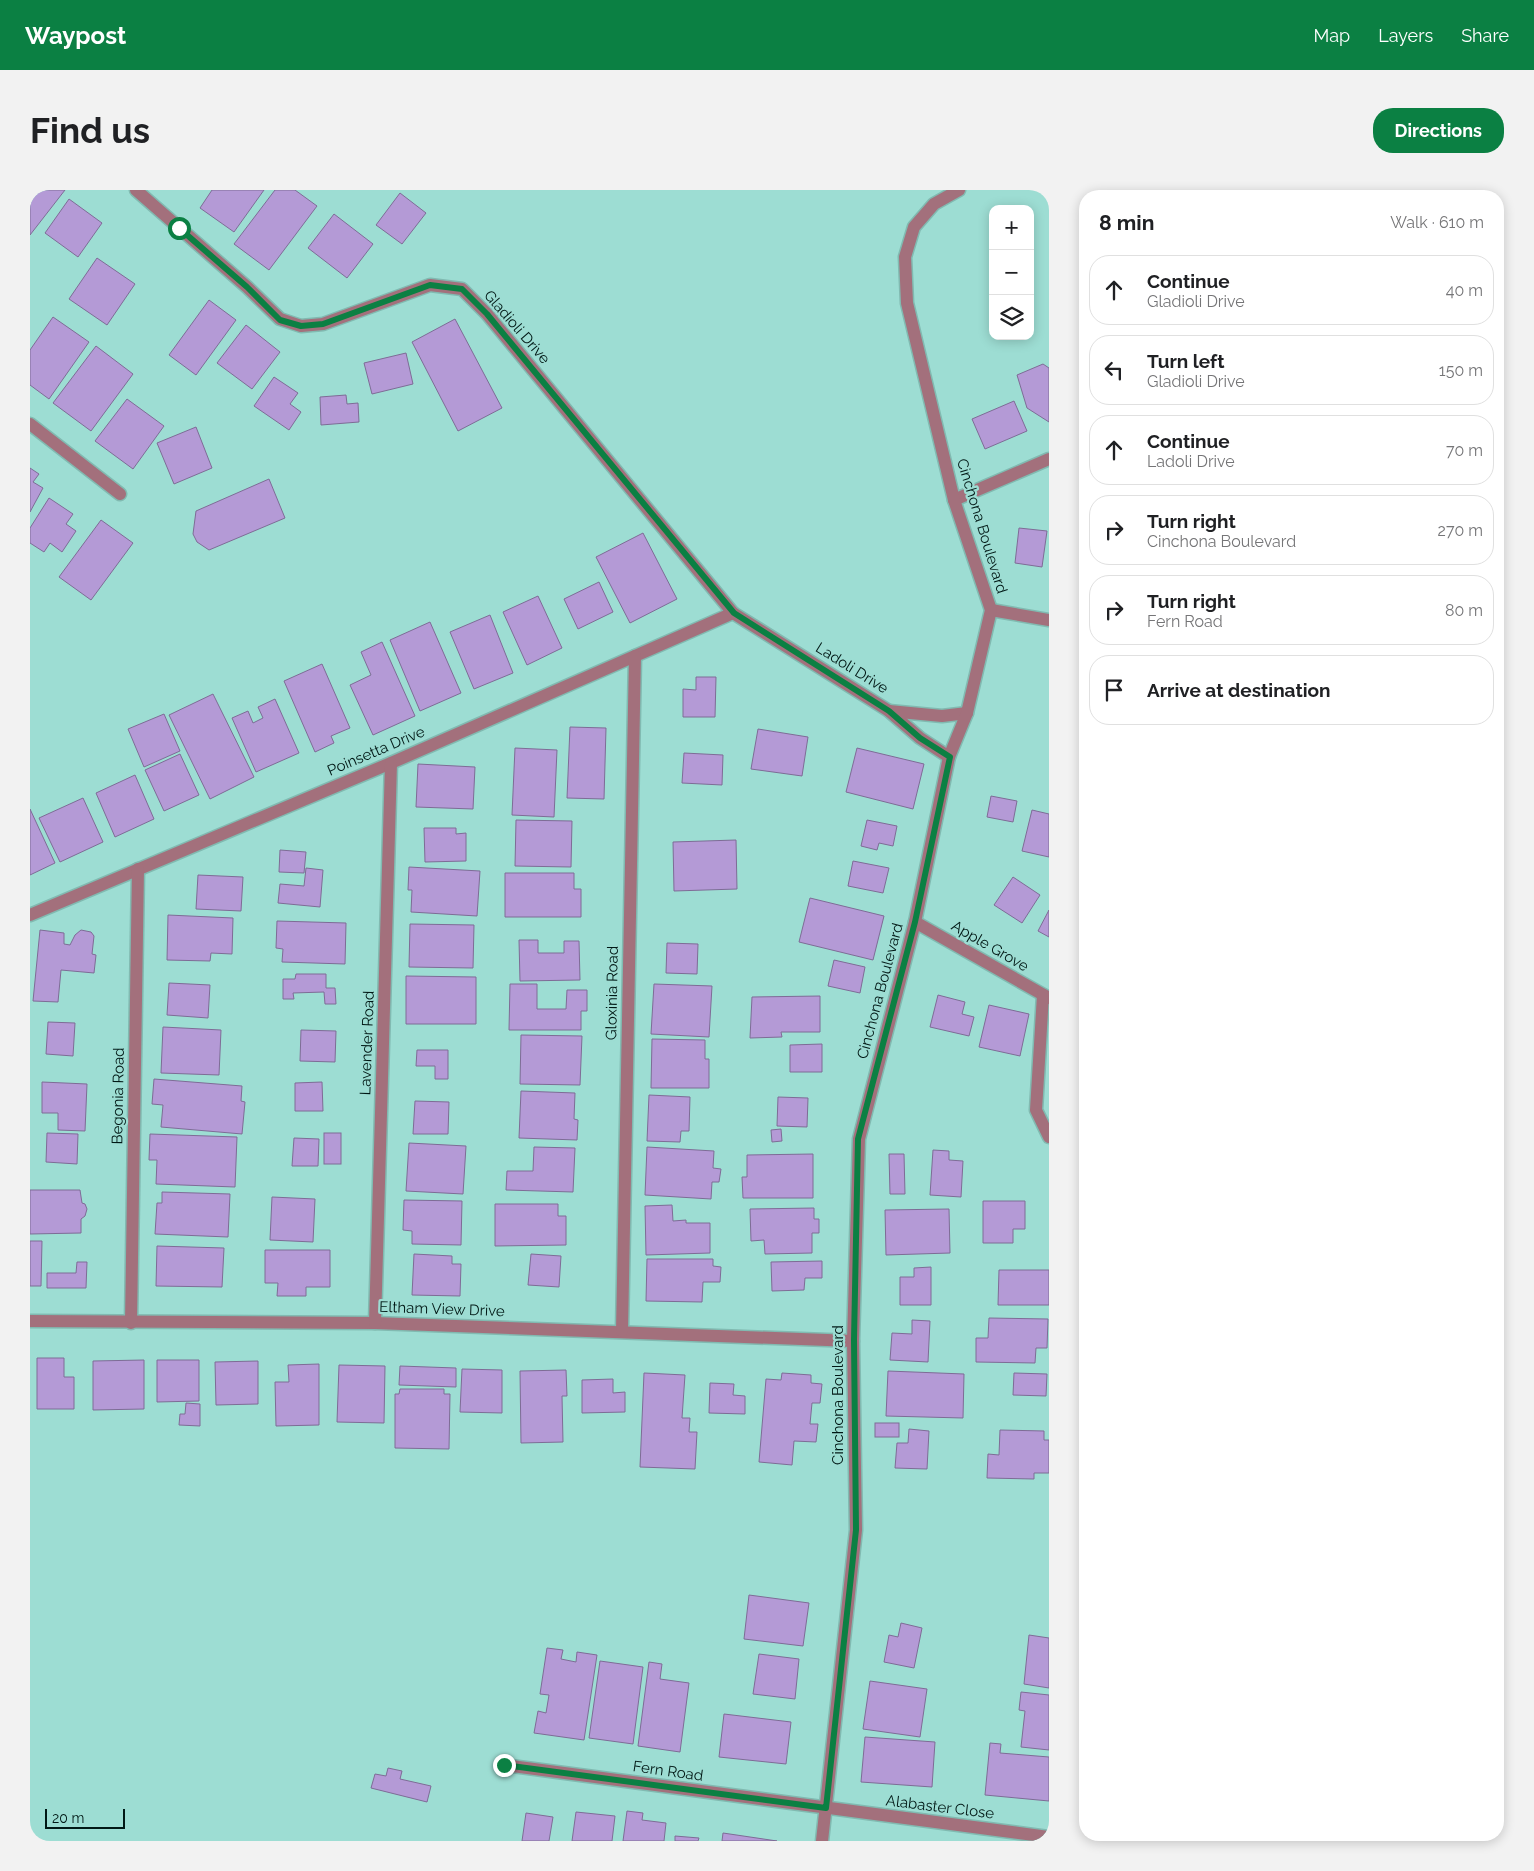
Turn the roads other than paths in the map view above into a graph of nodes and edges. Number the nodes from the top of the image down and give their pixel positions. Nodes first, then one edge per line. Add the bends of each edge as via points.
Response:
1 (136, 190) edge
2 (959, 190) edge
3 (30, 424) edge
4 (1049, 460) edge
5 (120, 494) dead end
6 (954, 500) junction
7 (991, 610) junction
8 (734, 613) junction
9 (1049, 620) edge
10 (635, 656) junction
11 (889, 711) junction
12 (967, 713) junction
13 (950, 757) junction
14 (391, 763) junction
15 (138, 869) junction
16 (30, 915) edge
17 (915, 922) junction
18 (1046, 997) edge
19 (1049, 1137) edge
20 (30, 1321) edge
21 (131, 1323) junction
22 (375, 1323) junction
23 (622, 1331) junction
24 (854, 1340) junction
25 (504, 1765) dead end
26 (826, 1808) junction
27 (1049, 1837) edge
28 (822, 1841) edge

1 - 8 street, Gladioli Drive via 280,320 301,326 323,324 430,285 462,289 487,314
2 - 6 street, Cinchona Boulevard via 934,204 914,227 905,257 907,302
3 - 5 street
4 - 6 street
6 - 7 street, Cinchona Boulevard
7 - 9 street
7 - 12 street, Cinchona Boulevard
8 - 10 street, Poinsetta Drive
8 - 11 street, Ladoli Drive
10 - 14 street, Poinsetta Drive
10 - 23 street, Gloxinia Road
11 - 12 street via 942,716
11 - 13 street, Ladoli Drive via 920,738
12 - 13 street, Cinchona Boulevard
13 - 17 street, Cinchona Boulevard
14 - 15 street, Poinsetta Drive
14 - 22 street, Lavender Road
15 - 16 street, Poinsetta Drive
15 - 21 street, Begonia Road
17 - 18 street, Apple Grove
17 - 24 street, Cinchona Boulevard via 858,1139
18 - 19 street via 1036,1110
20 - 21 street, Eltham View Drive
21 - 22 street, Eltham View Drive
22 - 23 street, Eltham View Drive
23 - 24 street, Eltham View Drive
24 - 26 street, Cinchona Boulevard via 856,1530
25 - 26 street, Fern Road
26 - 27 street, Alabaster Close
26 - 28 street, Cinchona Boulevard

